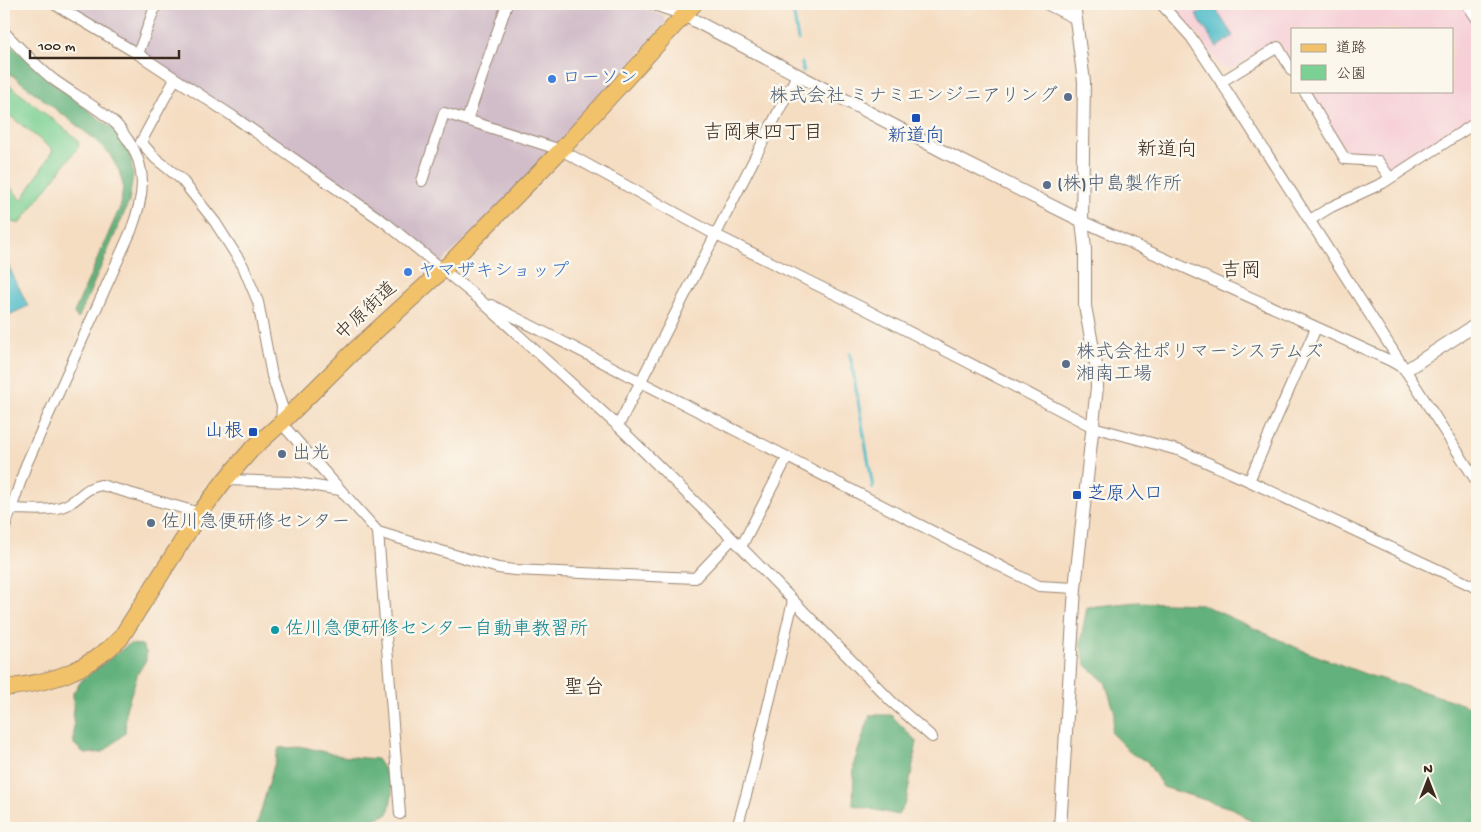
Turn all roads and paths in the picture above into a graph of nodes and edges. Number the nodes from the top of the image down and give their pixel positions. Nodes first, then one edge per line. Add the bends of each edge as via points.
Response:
1 (54, 4) edge
2 (156, 4) edge
3 (507, 4) edge
4 (651, 4) edge
5 (1046, 4) edge
6 (1074, 4) edge
7 (1161, 4) edge
8 (1467, 4) edge
9 (689, 9) edge
10 (1076, 19) junction
11 (1477, 19) edge
12 (4, 32) edge
13 (138, 54) junction
14 (1291, 69) edge
15 (797, 75) junction
16 (175, 79) junction
17 (1221, 82) junction
18 (1305, 92) edge
19 (467, 120) junction
20 (1477, 122) edge
21 (561, 150) junction
22 (155, 158) junction
23 (140, 164) junction
24 (1390, 178) junction
25 (422, 181) dead end
26 (1310, 220) junction
27 (1082, 221) junction
28 (716, 235) junction
29 (442, 271) junction
30 (479, 299) junction
31 (1477, 324) edge
32 (1316, 328) junction
33 (1406, 370) junction
34 (640, 383) junction
35 (281, 423) junction
36 (618, 426) junction
37 (1093, 427) junction
38 (787, 458) junction
39 (225, 480) junction
40 (1249, 481) junction
41 (1477, 482) edge
42 (340, 490) junction
43 (10, 509) junction
44 (200, 513) junction
45 (4, 530) edge
46 (378, 532) junction
47 (732, 539) junction
48 (741, 547) junction
49 (1075, 588) junction
50 (1477, 588) edge
51 (793, 601) junction
52 (4, 688) edge
53 (932, 737) dead end
54 (400, 814) dead end
55 (737, 828) edge
56 (1060, 828) edge

1 - 13 street
2 - 13 street
3 - 19 street
4 - 9 street
5 - 10 street
6 - 10 street
7 - 17 street via 1191,37
8 - 11 street
9 - 15 street
9 - 21 main road, 中原街道
10 - 27 street via 1084,82
12 - 23 street via 52,78 118,126
13 - 16 street
14 - 17 street via 1278,48
15 - 27 street
15 - 28 street
16 - 22 street via 141,142
16 - 29 street via 387,224
17 - 26 street
18 - 24 street via 1346,159 1378,161
19 - 21 street
19 - 25 street via 444,113
20 - 24 street
21 - 28 street
21 - 29 main road, 中原街道
22 - 23 street
22 - 35 street via 181,178 243,266 258,302 272,376 282,406
23 - 43 street via 140,209 26,465
24 - 26 street
26 - 33 street
27 - 32 street
27 - 37 street via 1085,306 1096,365
28 - 34 street
28 - 37 street
29 - 30 street
29 - 35 main road, 中原街道
30 - 34 street
30 - 36 street
31 - 33 street
32 - 33 street
32 - 40 street
33 - 41 street
34 - 36 street
34 - 38 street
35 - 39 main road, 中原街道
35 - 42 street
36 - 47 street
37 - 40 street via 1181,451
37 - 49 street
38 - 48 street
38 - 49 street via 1039,586
39 - 42 street via 291,482
39 - 44 main road, 中原街道
40 - 50 street
42 - 46 street
43 - 44 street via 69,504 90,487 101,485
43 - 45 street
44 - 52 main road, 中原街道 via 130,623 101,648 59,671
46 - 47 street via 498,568 695,578
46 - 54 street
47 - 48 street
48 - 51 street
49 - 56 street
51 - 53 street via 892,702
51 - 55 street

